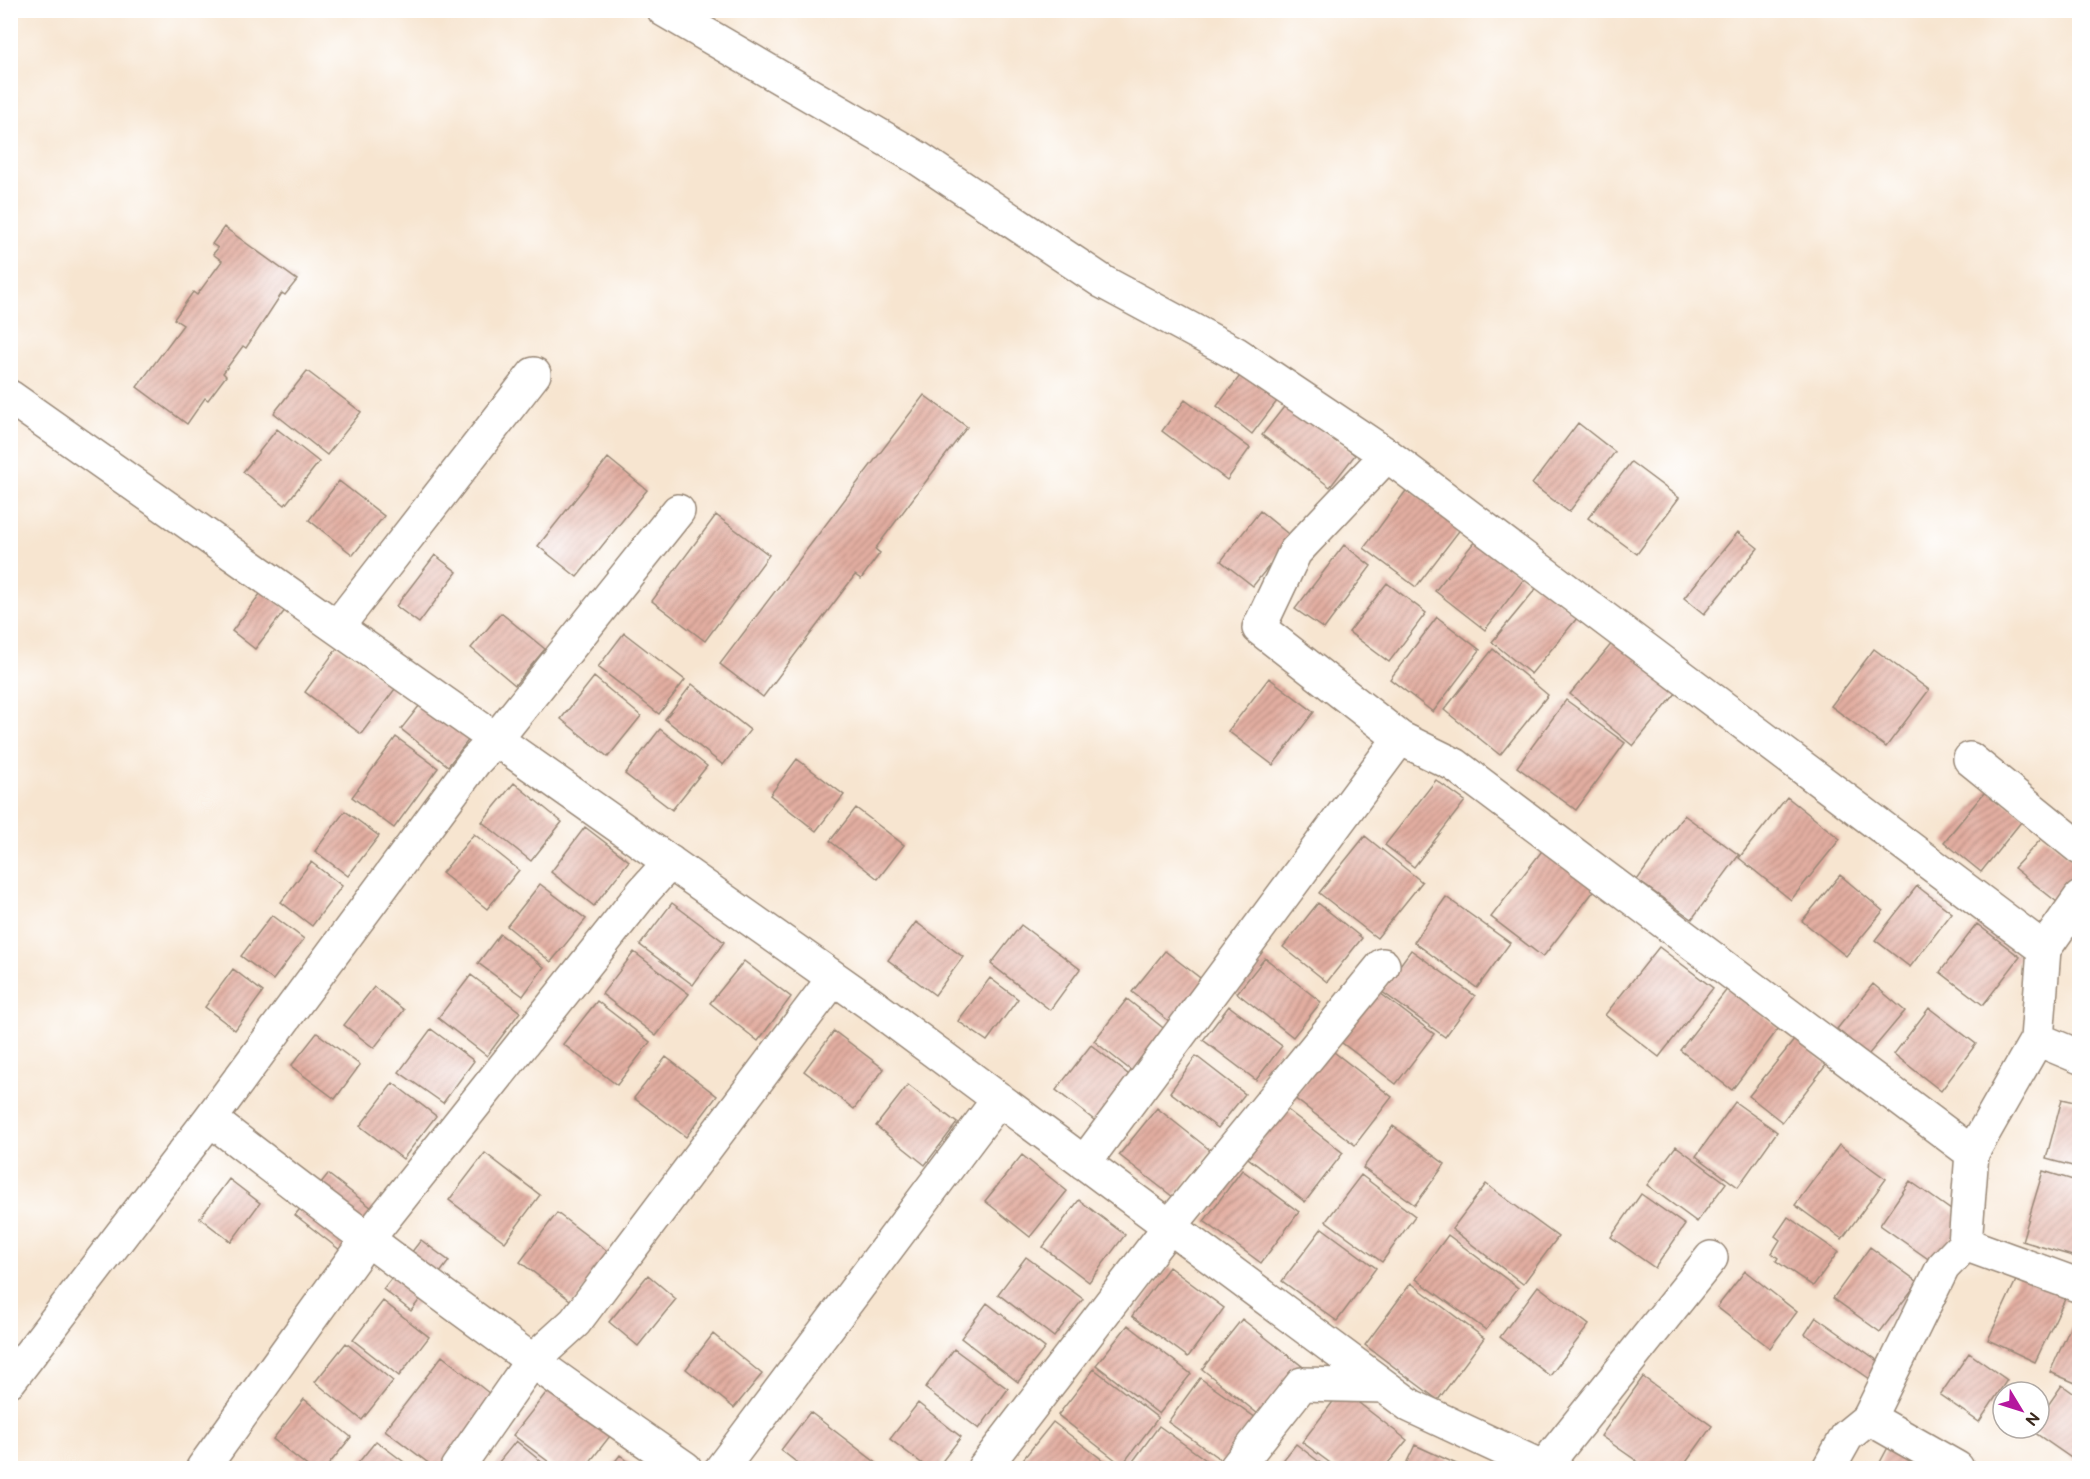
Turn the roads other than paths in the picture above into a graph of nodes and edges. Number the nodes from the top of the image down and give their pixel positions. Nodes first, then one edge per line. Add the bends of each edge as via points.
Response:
1 (664, 10) edge
2 (534, 374) dead end
3 (10, 398) edge
4 (1387, 455) junction
5 (678, 511) dead end
6 (337, 627) junction
7 (1400, 738) junction
8 (496, 739) junction
9 (1970, 759) dead end
10 (2079, 848) edge
11 (670, 862) junction
12 (2079, 897) edge
13 (2044, 949) junction
14 (1383, 965) dead end
15 (834, 978) junction
16 (2037, 1039) junction
17 (2079, 1057) edge
18 (999, 1099) junction
19 (210, 1119) junction
20 (1972, 1153) junction
21 (1084, 1163) junction
22 (1170, 1226) junction
23 (366, 1241) junction
24 (1965, 1244) junction
25 (1711, 1258) dead end
26 (2079, 1286) edge
27 (531, 1362) junction
28 (10, 1380) edge
29 (1384, 1386) junction
30 (1869, 1418) junction
31 (203, 1468) edge
32 (457, 1468) edge
33 (686, 1468) edge
34 (722, 1468) edge
35 (984, 1468) edge
36 (1236, 1468) edge
37 (1544, 1468) edge
38 (1829, 1468) edge
39 (1957, 1468) edge

1 - 4 street via 918,158 1103,282 1235,353
2 - 6 street
3 - 6 street
4 - 7 street via 1294,552 1259,628
4 - 13 street
5 - 8 street
6 - 8 street
7 - 20 street via 1455,765
7 - 21 street
8 - 11 street
8 - 19 street via 475,761
9 - 10 street
11 - 15 street
11 - 23 street
12 - 13 street
13 - 16 street
14 - 22 street
15 - 18 street
15 - 27 street via 575,1322
16 - 17 street
16 - 20 street
18 - 21 street
18 - 34 street
19 - 23 street
19 - 28 street
20 - 24 street
21 - 22 street
22 - 29 street
22 - 35 street
23 - 27 street
23 - 31 street
24 - 26 street
24 - 30 street via 1943,1267
25 - 37 street
27 - 32 street
27 - 33 street
29 - 36 street via 1302,1384
29 - 37 street via 1411,1406
30 - 38 street via 1847,1436
30 - 39 street

